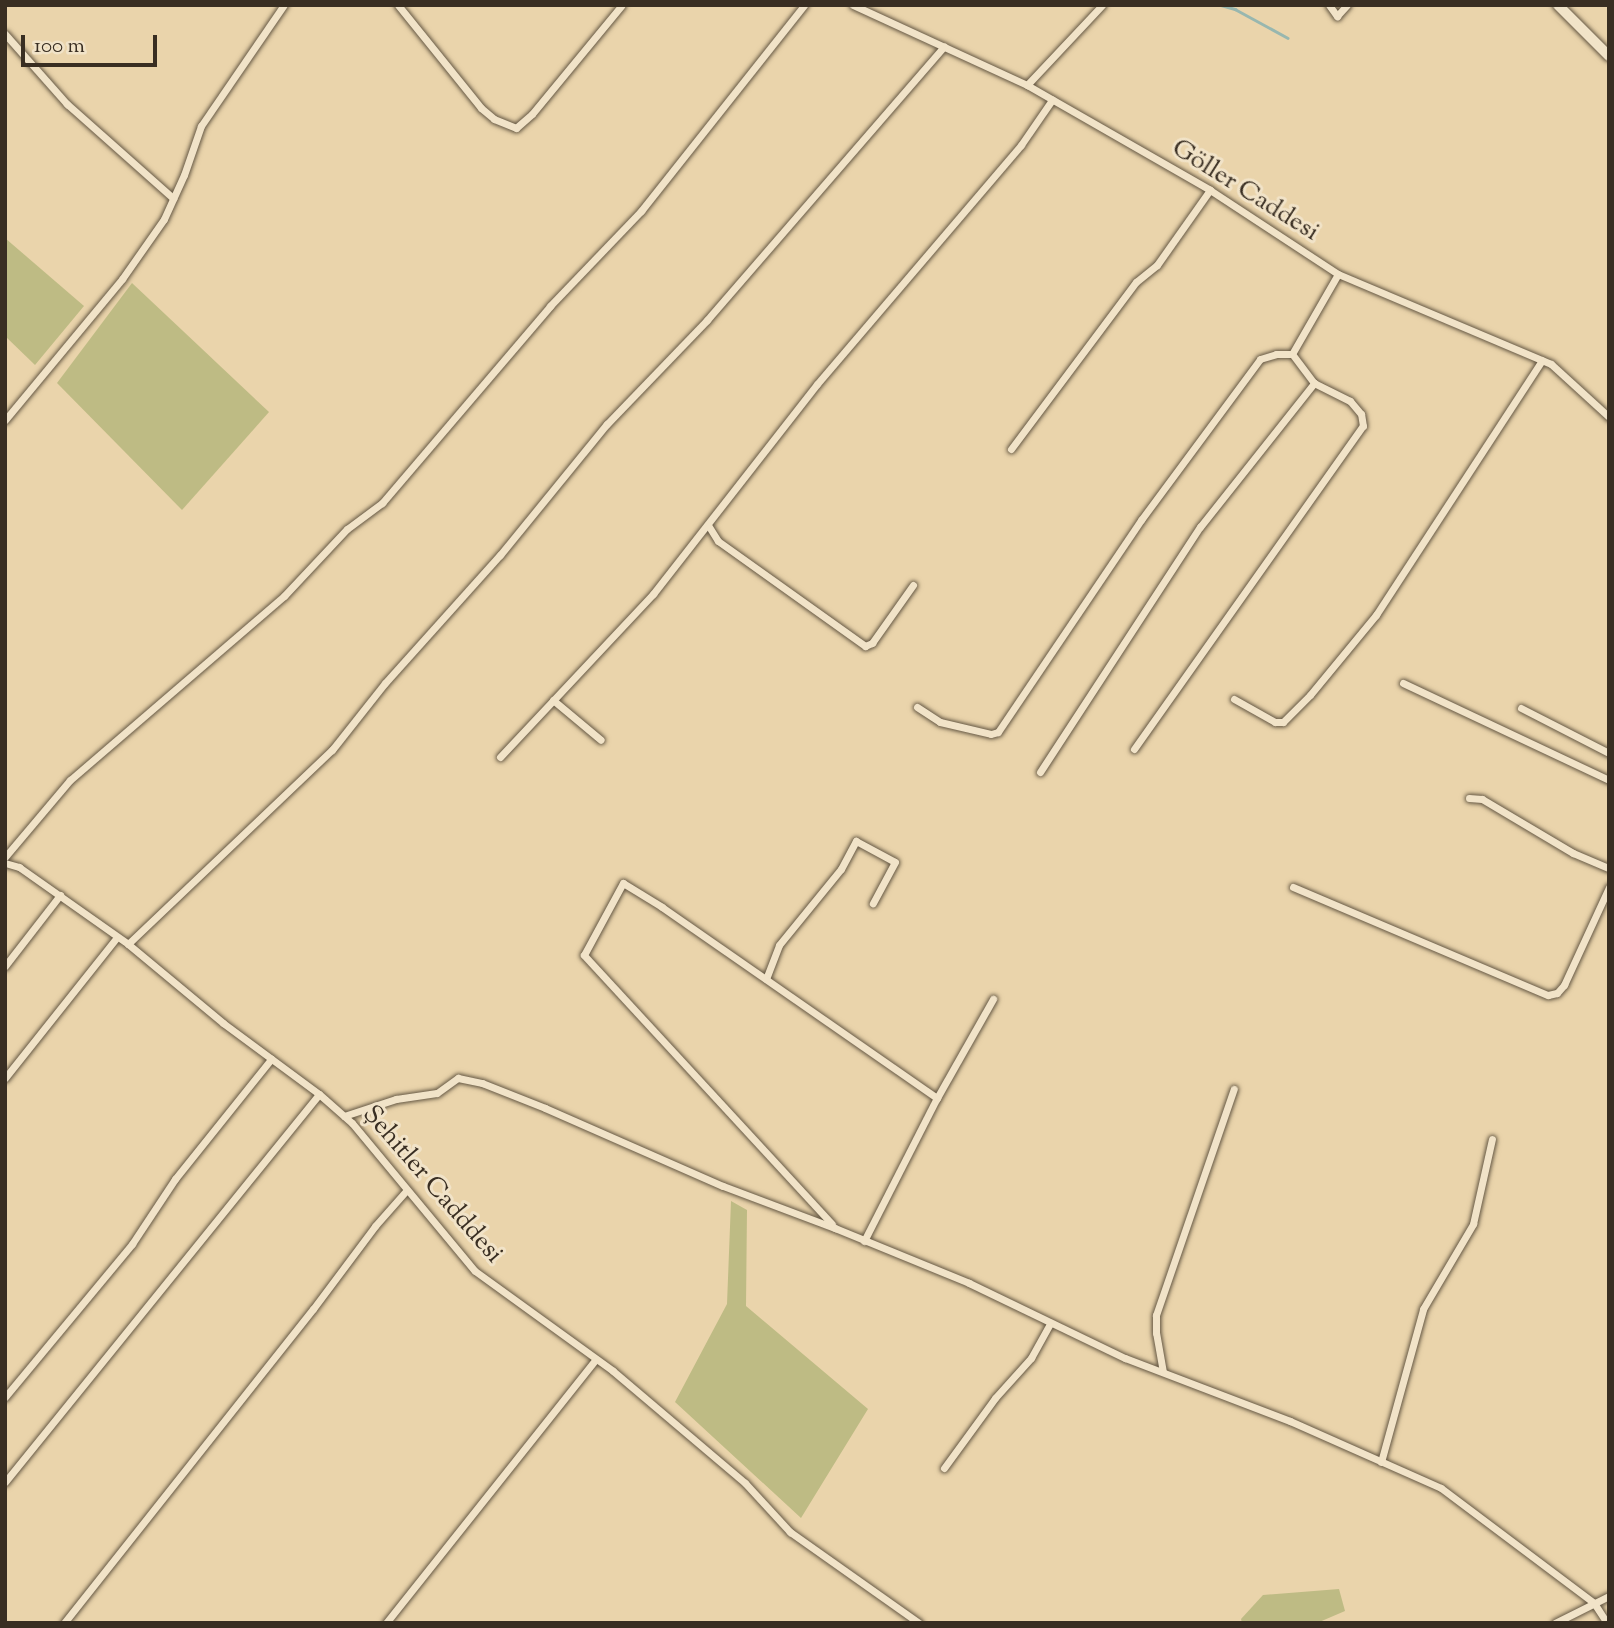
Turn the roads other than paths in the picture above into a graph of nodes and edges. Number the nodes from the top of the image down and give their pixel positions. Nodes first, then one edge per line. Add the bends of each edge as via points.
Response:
1 (284, 5) edge
2 (398, 5) edge
3 (622, 5) edge
4 (804, 5) edge
5 (853, 5) edge
6 (1102, 5) edge
7 (1329, 5) edge
8 (1347, 5) edge
9 (1559, 5) edge
10 (5, 34) edge
11 (944, 46) junction
12 (1609, 56) edge
13 (1027, 85) junction
14 (1052, 100) junction
15 (1210, 190) junction
16 (173, 198) junction
17 (1338, 274) junction
18 (1292, 354) junction
19 (1542, 360) junction
20 (1314, 383) junction
21 (1609, 416) edge
22 (5, 420) edge
23 (1011, 449) dead end
24 (708, 525) junction
25 (913, 585) dead end
26 (1404, 683) dead end
27 (1234, 699) dead end
28 (554, 700) junction
29 (917, 707) dead end
30 (1521, 708) dead end
31 (601, 740) dead end
32 (1134, 749) dead end
33 (1609, 753) edge
34 (500, 757) dead end
35 (1040, 772) dead end
36 (1609, 780) edge
37 (1469, 798) dead end
38 (5, 857) edge
39 (5, 863) edge
40 (1609, 868) edge
41 (1293, 887) dead end
42 (1609, 887) edge
43 (60, 895) junction
44 (873, 903) dead end
45 (117, 937) junction
46 (128, 944) junction
47 (5, 966) edge
48 (766, 979) junction
49 (993, 999) dead end
50 (271, 1059) junction
51 (5, 1078) edge
52 (1234, 1089) dead end
53 (319, 1094) junction
54 (937, 1098) junction
55 (344, 1116) junction
56 (1492, 1139) dead end
57 (407, 1191) junction
58 (835, 1227) junction
59 (864, 1241) junction
60 (1050, 1324) junction
61 (596, 1359) junction
62 (1163, 1372) junction
63 (5, 1397) edge
64 (1381, 1462) junction
65 (944, 1468) dead end
66 (5, 1482) edge
67 (1609, 1596) edge
68 (1594, 1603) junction
69 (64, 1623) edge
70 (386, 1623) edge
71 (919, 1623) edge
72 (1555, 1623) edge
73 (1607, 1623) edge

1 - 16 street via 201,126
2 - 3 street via 481,108 516,128
4 - 38 street via 641,211 550,306 382,503 347,529 284,596 70,780
5 - 11 street, Göller Caddesi
6 - 13 street
7 - 8 street via 1337,16
9 - 12 street
10 - 16 street via 67,104
11 - 13 street, Göller Caddesi
11 - 46 street via 707,320 607,424 331,750
13 - 14 street, Göller Caddesi
14 - 15 street, Göller Caddesi
14 - 24 street via 1021,145 817,384
15 - 17 street, Göller Caddesi
15 - 23 street via 1157,265 1136,282
16 - 22 street via 164,219 122,279
17 - 18 street
17 - 19 street, Göller Caddesi
18 - 20 street
18 - 29 street via 1260,359 1141,520 998,732 940,722
19 - 21 street, Göller Caddesi
19 - 27 street via 1376,615 1310,695 1283,722
20 - 32 street via 1350,401 1361,414 1363,426
20 - 35 street via 1200,527
24 - 25 street via 718,541 865,646 872,643
24 - 28 street via 653,594
26 - 36 street
28 - 31 street
28 - 34 street
30 - 33 street
37 - 40 street via 1482,799 1573,853
39 - 43 street, Şehitler Cadddesi via 19,867
41 - 42 street via 1548,995 1564,985
43 - 45 street, Şehitler Cadddesi
43 - 47 street
44 - 48 street via 895,862 856,841 841,869 779,945
45 - 46 street, Şehitler Cadddesi
45 - 51 street
46 - 50 street, Şehitler Cadddesi
48 - 54 street
48 - 58 street via 623,883 584,955
49 - 54 street
50 - 53 street, Şehitler Cadddesi
50 - 63 street via 175,1179 132,1244
52 - 62 street via 1156,1315
53 - 55 street, Şehitler Cadddesi
53 - 66 street
54 - 59 street
55 - 57 street, Şehitler Cadddesi
55 - 58 street via 396,1099 437,1093 458,1078 482,1083 723,1186
56 - 64 street via 1473,1224 1423,1309
57 - 61 street, Şehitler Cadddesi via 475,1271
57 - 69 street
58 - 59 street
59 - 60 street via 969,1283
60 - 62 street
60 - 65 street via 1031,1357
61 - 70 street
61 - 71 street, Şehitler Cadddesi via 745,1483 790,1532
62 - 64 street
64 - 68 street via 1441,1488
67 - 68 street
68 - 72 street
68 - 73 street

